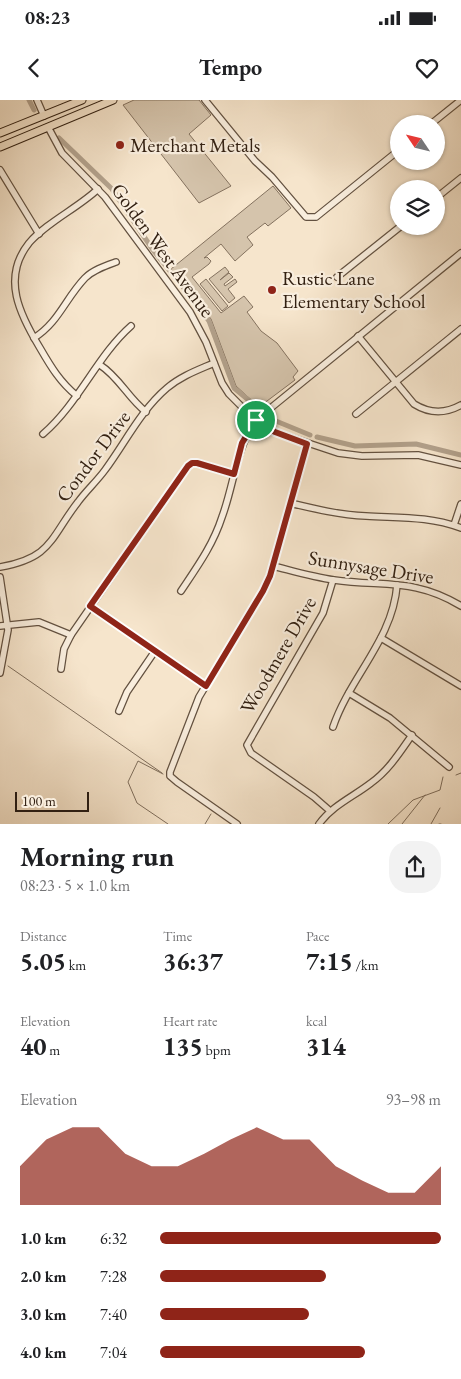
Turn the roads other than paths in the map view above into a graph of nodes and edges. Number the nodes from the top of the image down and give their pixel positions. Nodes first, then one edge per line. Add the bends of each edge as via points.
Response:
1 (37, 100) edge
2 (82, 100) edge
3 (113, 100) edge
4 (204, 100) edge
5 (461, 100) edge
6 (443, 115) edge
7 (44, 116) junction
8 (48, 127) junction
9 (0, 133) edge
10 (0, 147) edge
11 (390, 157) edge
12 (0, 170) edge
13 (461, 178) edge
14 (98, 189) junction
15 (445, 191) edge
16 (39, 234) junction
17 (390, 235) edge
18 (461, 253) edge
19 (116, 262) dead end
20 (338, 277) dead end
21 (131, 326) dead end
22 (461, 329) edge
23 (358, 336) junction
24 (34, 338) junction
25 (214, 363) junction
26 (100, 364) junction
27 (395, 382) junction
28 (77, 396) junction
29 (461, 405) edge
30 (146, 412) junction
31 (356, 414) dead end
32 (256, 420) junction
33 (43, 434) dead end
34 (307, 444) junction
35 (461, 466) edge
36 (234, 474) junction
37 (290, 503) junction
38 (461, 504) edge
39 (454, 525) junction
40 (461, 528) edge
41 (273, 566) junction
42 (0, 567) edge
43 (0, 577) edge
44 (334, 580) junction
45 (398, 585) junction
46 (181, 591) dead end
47 (90, 606) junction
48 (461, 606) edge
49 (8, 625) junction
50 (0, 626) edge
51 (71, 635) junction
52 (381, 638) junction
53 (155, 651) junction
54 (61, 670) dead end
55 (0, 673) edge
56 (206, 686) junction
57 (461, 686) edge
58 (349, 693) junction
59 (119, 711) dead end
60 (333, 727) dead end
61 (412, 735) junction
62 (449, 767) dead end
63 (329, 810) junction
64 (238, 824) edge
65 (319, 824) edge

1 - 7 street
2 - 7 main road
3 - 8 main road
4 - 11 street via 306,217 316,216
5 - 6 street
7 - 8 main road
7 - 9 main road
8 - 10 main road
8 - 14 street, Golden West Avenue via 62,154
12 - 16 street
13 - 15 street
14 - 16 street
14 - 25 street, Golden West Avenue via 190,312
16 - 24 street via 20,257 14,280 17,304
17 - 20 street
18 - 23 street
19 - 24 street via 86,277 57,319
21 - 26 street
22 - 27 street
23 - 27 street
23 - 32 street
24 - 28 street via 61,382
25 - 30 street, Condor Drive via 175,382
25 - 32 street, Golden West Avenue via 229,394
26 - 28 street
26 - 30 street via 115,376 128,395
27 - 29 street via 414,404 427,410 449,411
27 - 31 street
28 - 33 street
30 - 42 street, Condor Drive via 104,472 77,503 52,542 23,562
32 - 34 street, Golden West Avenue via 275,432
32 - 36 street via 242,443
34 - 35 street, Golden West Avenue via 352,455 418,455
34 - 37 street
36 - 46 street via 213,542
36 - 47 street via 192,463
37 - 39 street via 328,512 416,517
37 - 41 street
38 - 39 street
39 - 40 street
41 - 44 street, Sunnysage Drive
41 - 56 street via 263,591
43 - 49 street
44 - 45 street, Sunnysage Drive
44 - 63 street, Woodmere Drive via 323,613 247,745 251,753
45 - 48 street, Sunnysage Drive via 431,590
45 - 52 street via 392,615
47 - 51 street
47 - 53 street
49 - 50 street
49 - 51 street via 39,622
49 - 55 street
51 - 54 street via 64,649
52 - 57 street
52 - 58 street
53 - 56 street
53 - 59 street via 127,692
56 - 64 street via 196,704 170,776
58 - 60 street
58 - 61 street
61 - 62 street
61 - 63 street via 388,768
63 - 65 street

